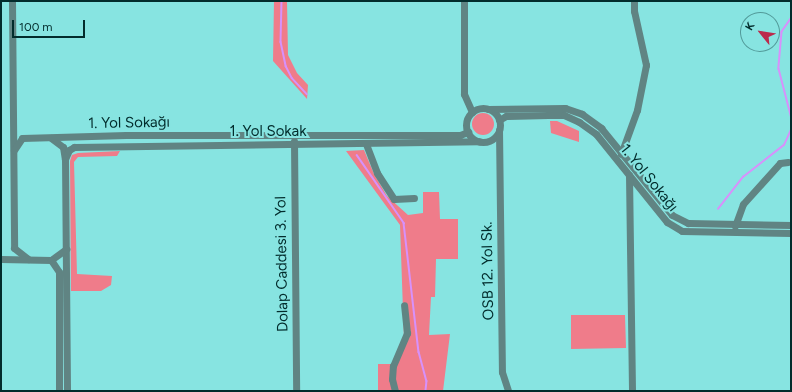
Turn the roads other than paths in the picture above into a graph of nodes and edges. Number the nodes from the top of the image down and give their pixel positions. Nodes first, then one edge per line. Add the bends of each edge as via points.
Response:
1 (12, 1) edge
2 (464, 1) edge
3 (634, 1) edge
4 (488, 109) junction
5 (472, 112) junction
6 (499, 120) junction
7 (13, 129) junction
8 (499, 130) junction
9 (468, 132) junction
10 (294, 137) junction
11 (22, 138) junction
12 (50, 138) junction
13 (491, 139) junction
14 (479, 141) junction
15 (366, 144) junction
16 (294, 145) junction
17 (14, 150) junction
18 (500, 150) junction
19 (622, 152) junction
20 (65, 159) junction
21 (618, 160) junction
22 (788, 162) dead end
23 (633, 166) junction
24 (630, 175) junction
25 (414, 198) dead end
26 (791, 225) edge
27 (736, 226) junction
28 (791, 233) edge
29 (14, 248) junction
30 (66, 249) junction
31 (1, 259) edge
32 (28, 259) junction
33 (51, 260) junction
34 (62, 293) junction
35 (404, 305) dead end
36 (502, 372) junction
37 (60, 391) edge
38 (67, 391) edge
39 (296, 391) edge
40 (395, 391) edge
41 (501, 391) edge
42 (508, 391) edge
43 (632, 391) edge

1 - 7 street
2 - 5 street via 464,94
3 - 19 street via 646,65 637,110
4 - 5 street
4 - 6 street
4 - 19 street via 565,108 582,114 601,128
5 - 9 street via 467,121
6 - 8 street
6 - 21 street, 1. Yol Sokağı via 506,116 564,115 596,134
7 - 11 street
7 - 17 street
8 - 13 street
8 - 18 street, OSB 12. Yol Sk.
9 - 10 street, 1. Yol Sokağı via 460,135
9 - 14 street
10 - 12 street, 1. Yol Sokağı via 126,135
10 - 16 street, Dolap Caddesi 3. Yol
11 - 12 street, 1. Yol Sokağı
11 - 17 street
12 - 20 street via 63,147
13 - 14 street
13 - 18 street
14 - 15 street, 1. Yol Sokak
15 - 16 street, 1. Yol Sokak
15 - 25 street via 377,173 394,198
16 - 20 street, 1. Yol Sokak via 74,147 69,150
16 - 39 street, Dolap Caddesi 3. Yol
17 - 29 street
18 - 36 street, OSB 12. Yol Sk.
19 - 21 street
19 - 23 street
20 - 30 street
21 - 24 street, 1. Yol Sokağı
22 - 27 street via 780,163 743,204
23 - 24 street
23 - 27 street via 672,215 698,225
24 - 28 street, 1. Yol Sokağı via 667,222 682,231
24 - 43 street
26 - 27 street
29 - 31 street
29 - 32 street
30 - 33 street
30 - 34 street
31 - 32 street
32 - 33 street
33 - 34 street via 59,272
34 - 37 street
34 - 38 street
35 - 40 street via 406,333 393,366 392,379
36 - 41 street
36 - 42 street, OSB 12. Yol Sk.

